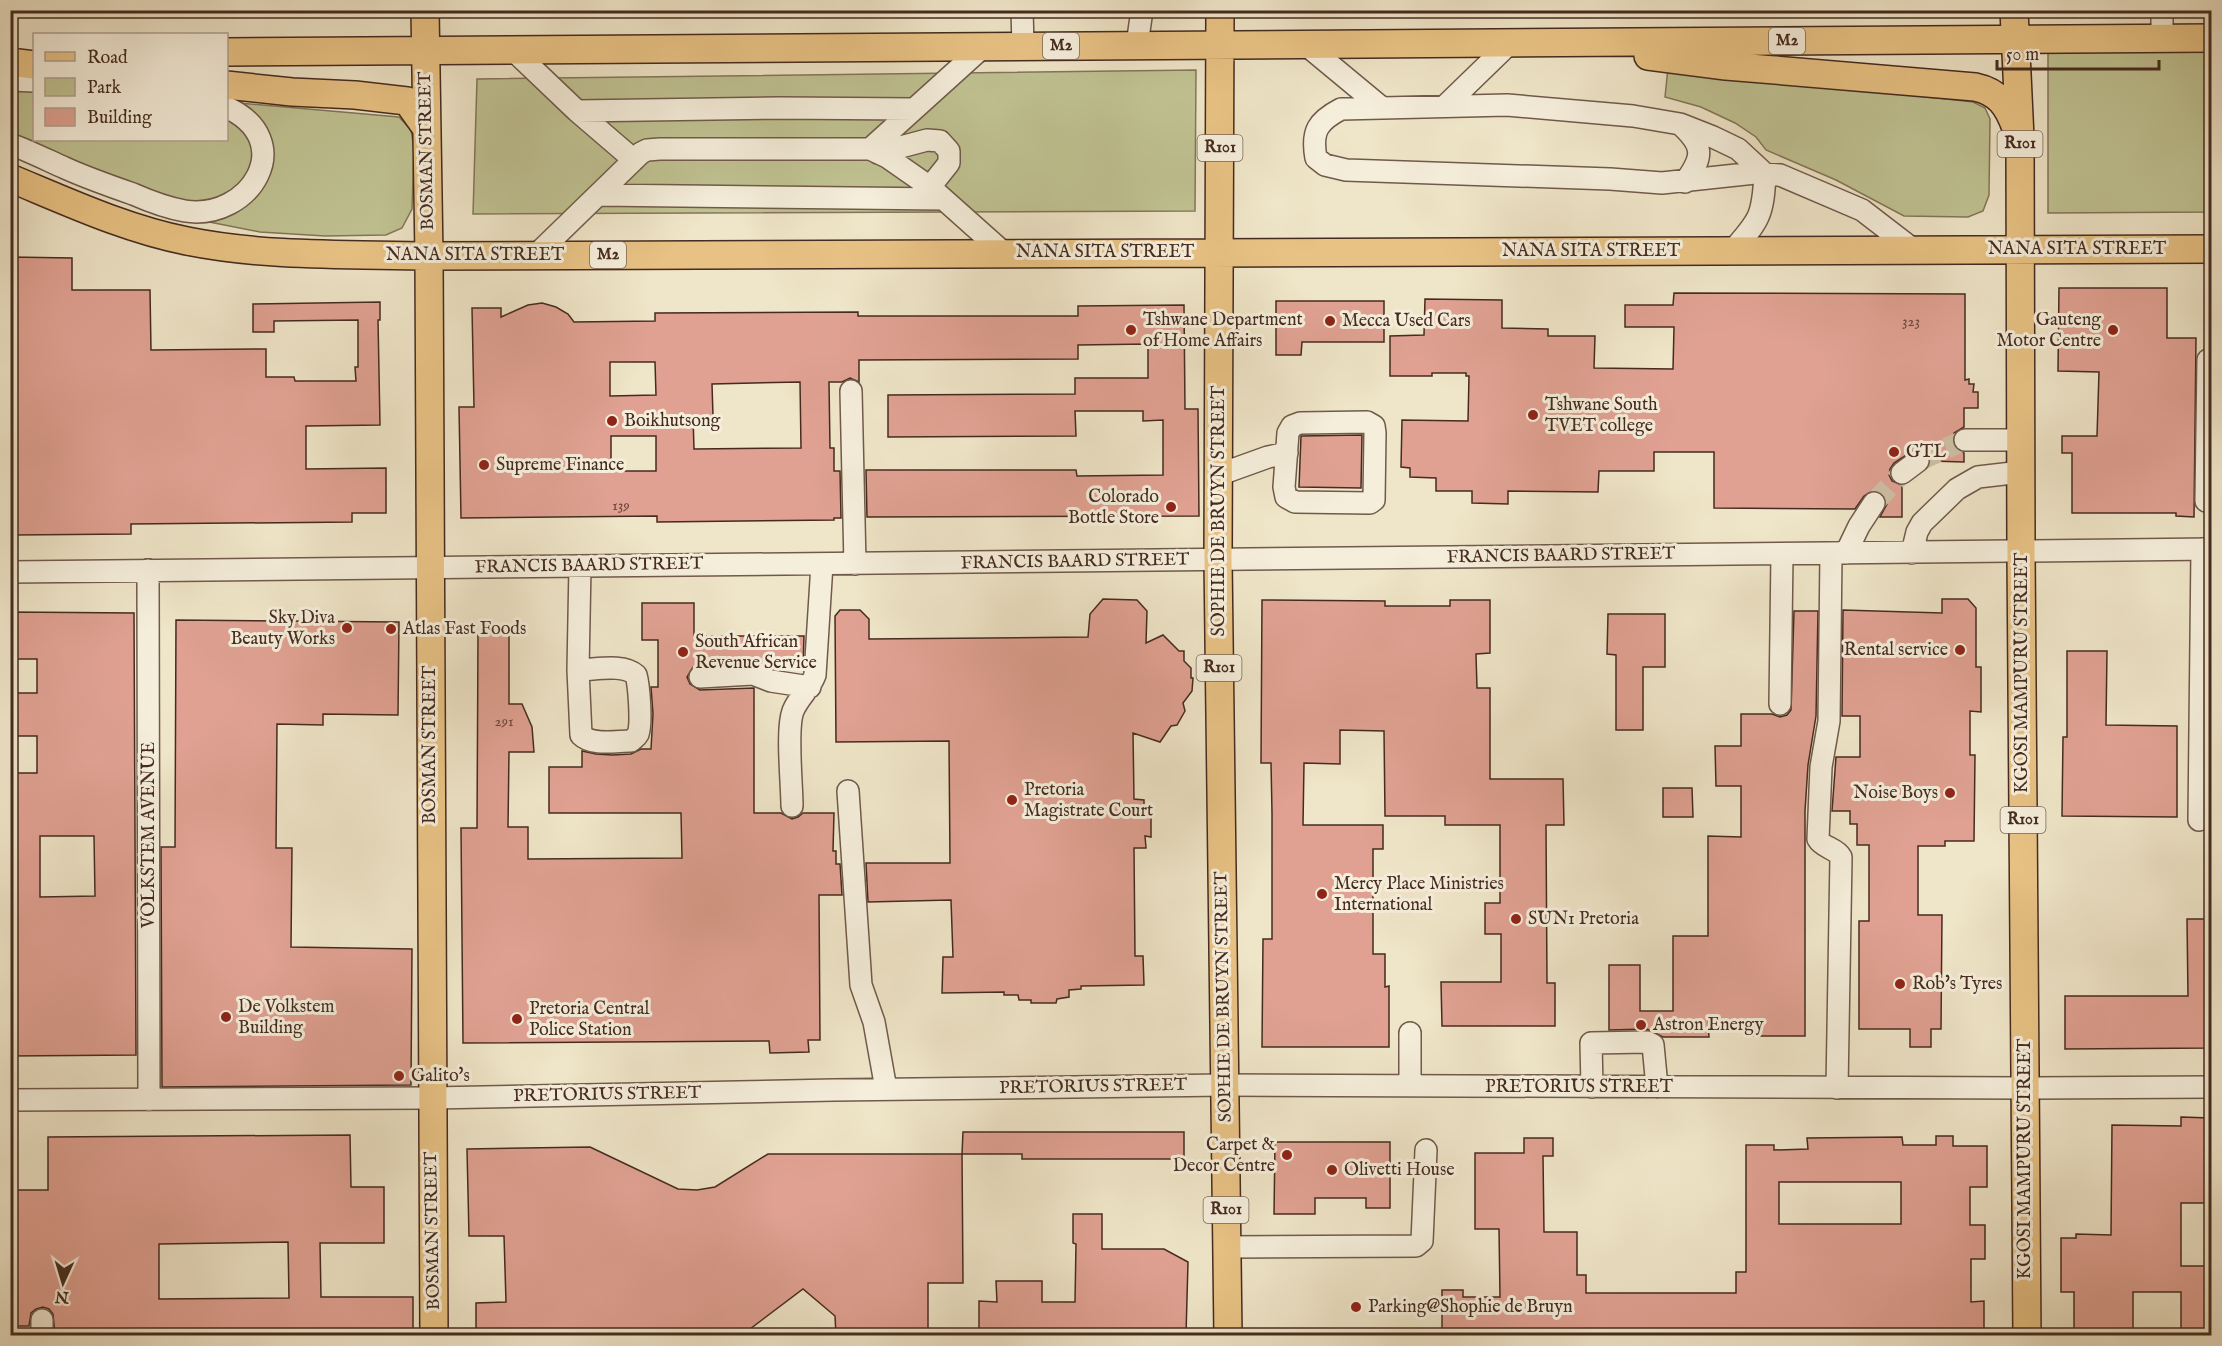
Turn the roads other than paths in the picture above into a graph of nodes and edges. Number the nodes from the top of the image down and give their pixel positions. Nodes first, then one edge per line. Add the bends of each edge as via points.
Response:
1 (425, 10) edge
2 (1022, 10) edge
3 (1142, 10) edge
4 (1220, 10) edge
5 (2014, 10) edge
6 (2162, 10) edge
7 (2162, 38) junction
8 (2211, 38) edge
9 (2015, 39) junction
10 (1510, 43) junction
11 (1558, 43) junction
12 (1221, 44) junction
13 (1305, 44) junction
14 (1137, 45) junction
15 (984, 46) junction
16 (1023, 46) junction
17 (424, 49) junction
18 (512, 49) junction
19 (228, 52) edge
20 (10, 54) edge
21 (33, 54) edge
22 (10, 62) edge
23 (33, 65) edge
24 (10, 80) edge
25 (33, 81) edge
26 (228, 85) edge
27 (1445, 106) junction
28 (1381, 107) junction
29 (228, 108) edge
30 (915, 109) junction
31 (578, 111) junction
32 (1680, 124) junction
33 (427, 129) junction
34 (2020, 138) junction
35 (10, 144) edge
36 (874, 151) junction
37 (634, 160) junction
38 (1765, 174) junction
39 (10, 178) edge
40 (1685, 182) junction
41 (936, 193) junction
42 (598, 195) junction
43 (2021, 249) junction
44 (2211, 249) edge
45 (1914, 250) junction
46 (1218, 251) junction
47 (1732, 251) junction
48 (1004, 252) junction
49 (536, 255) junction
50 (429, 256) junction
51 (2211, 360) edge
52 (851, 391) dead end
53 (1965, 440) tunnel mouth
54 (2021, 440) junction
55 (1287, 453) junction
56 (2021, 472) junction
57 (1218, 475) junction
58 (2206, 501) dead end
59 (1874, 502) tunnel mouth
60 (2207, 549) edge
61 (2021, 552) junction
62 (1912, 553) junction
63 (1782, 554) junction
64 (1839, 554) junction
65 (1218, 560) junction
66 (822, 564) junction
67 (855, 564) junction
68 (580, 566) junction
69 (429, 567) junction
70 (148, 570) junction
71 (10, 572) edge
72 (578, 670) dead end
73 (700, 677) dead end
74 (810, 687) junction
75 (1780, 704) dead end
76 (848, 791) dead end
77 (792, 806) dead end
78 (2199, 820) dead end
79 (1410, 1034) dead end
80 (1225, 1085) junction
81 (1410, 1086) junction
82 (1592, 1087) junction
83 (1657, 1087) junction
84 (2211, 1087) edge
85 (1837, 1088) junction
86 (2025, 1088) junction
87 (886, 1089) junction
88 (432, 1098) junction
89 (10, 1100) edge
90 (149, 1100) junction
91 (1426, 1150) dead end
92 (1227, 1247) junction
93 (434, 1335) edge
94 (1228, 1335) edge
95 (2026, 1335) edge

1 - 17 main road, BOSMAN STREET
2 - 16 street
3 - 14 street
4 - 12 main road, SOPHIE DE BRUYN STREET / R101
5 - 9 main road, KGOSI MAMPURU STREET / R101
6 - 7 street
7 - 8 main road, M2
7 - 9 main road, M2
9 - 11 main road, M2
9 - 34 main road, KGOSI MAMPURU STREET / R101
10 - 11 main road, M2
10 - 13 main road, M2
10 - 27 street
11 - 34 main road via 1726,66 1975,87 2001,99
12 - 13 main road, M2
12 - 14 main road, M2
12 - 46 main road, SOPHIE DE BRUYN STREET / R101
13 - 28 street
14 - 16 main road, M2
15 - 16 main road, M2
15 - 18 main road, M2
15 - 30 street
17 - 18 main road, M2
17 - 19 main road, M2
17 - 33 main road, BOSMAN STREET
18 - 31 street
20 - 21 main road
22 - 23 main road
24 - 25 street
26 - 33 main road via 407,101
27 - 28 street
27 - 32 street via 1507,105
28 - 40 street via 1341,109 1326,117 1316,129 1316,158 1325,165 1346,170
29 - 35 street via 248,120 259,134 264,152 262,165 248,191 234,202 207,212 158,204
30 - 31 street
30 - 36 street
31 - 37 street
32 - 38 street via 1738,149
32 - 40 street via 1695,138 1698,151 1697,165
33 - 50 main road, BOSMAN STREET
34 - 43 main road, KGOSI MAMPURU STREET / R101
36 - 37 street via 660,148 647,150
36 - 41 street
36 - 41 street via 940,141 949,151 949,163
37 - 42 street
38 - 40 street
38 - 45 street via 1780,175 1862,210
38 - 47 street via 1764,203 1755,225
39 - 50 main road, NANA SITA STREET / M2 via 120,222 186,241 265,252
41 - 42 street
41 - 48 street
42 - 49 street
43 - 44 main road, NANA SITA STREET / M2
43 - 45 main road, NANA SITA STREET / M2
43 - 54 main road, KGOSI MAMPURU STREET / R101
45 - 47 main road, NANA SITA STREET / M2
46 - 47 main road, NANA SITA STREET / M2
46 - 48 main road, NANA SITA STREET / M2
46 - 57 main road, SOPHIE DE BRUYN STREET / R101
48 - 49 main road, NANA SITA STREET / M2
49 - 50 main road, NANA SITA STREET / M2
50 - 69 main road, BOSMAN STREET
51 - 58 street
52 - 67 street
53 - 54 street
54 - 56 main road, KGOSI MAMPURU STREET / R101
55 - 55 street via 1292,426 1367,422 1374,426 1374,500 1295,502 1286,496 1284,487
55 - 57 street
56 - 61 main road, KGOSI MAMPURU STREET / R101
56 - 62 street via 1978,477 1957,489 1922,524
57 - 65 main road, SOPHIE DE BRUYN STREET / R101
59 - 64 street
60 - 61 street, FRANCIS BAARD STREET
60 - 78 street
61 - 62 street, FRANCIS BAARD STREET
61 - 86 main road, KGOSI MAMPURU STREET / R101
62 - 64 street, FRANCIS BAARD STREET
63 - 64 street, FRANCIS BAARD STREET
63 - 65 street, FRANCIS BAARD STREET
63 - 75 street
64 - 85 street via 1818,839 1841,857
65 - 67 street, FRANCIS BAARD STREET
65 - 80 main road, SOPHIE DE BRUYN STREET / R101
66 - 67 street, FRANCIS BAARD STREET
66 - 68 street, FRANCIS BAARD STREET
66 - 74 street via 815,675
68 - 69 street, FRANCIS BAARD STREET
68 - 72 street
69 - 70 street, FRANCIS BAARD STREET
69 - 88 main road, BOSMAN STREET
70 - 71 street, FRANCIS BAARD STREET
70 - 90 street, VOLKSTEM AVENUE
73 - 74 street via 753,674
74 - 77 street via 792,712
76 - 87 street via 861,985 874,1022
79 - 81 street
80 - 81 street, PRETORIUS STREET
80 - 87 street, PRETORIUS STREET
80 - 92 main road, SOPHIE DE BRUYN STREET / R101
81 - 82 street, PRETORIUS STREET
82 - 83 street, PRETORIUS STREET
82 - 83 street via 1591,1043 1647,1042 1653,1045
83 - 85 street, PRETORIUS STREET
84 - 86 street, PRETORIUS STREET
85 - 86 street, PRETORIUS STREET
86 - 95 main road, KGOSI MAMPURU STREET / R101
87 - 88 street, PRETORIUS STREET
88 - 90 street, PRETORIUS STREET
88 - 93 main road, BOSMAN STREET
89 - 90 street, PRETORIUS STREET
91 - 92 street via 1422,1241 1416,1246
92 - 94 main road, SOPHIE DE BRUYN STREET / R101

